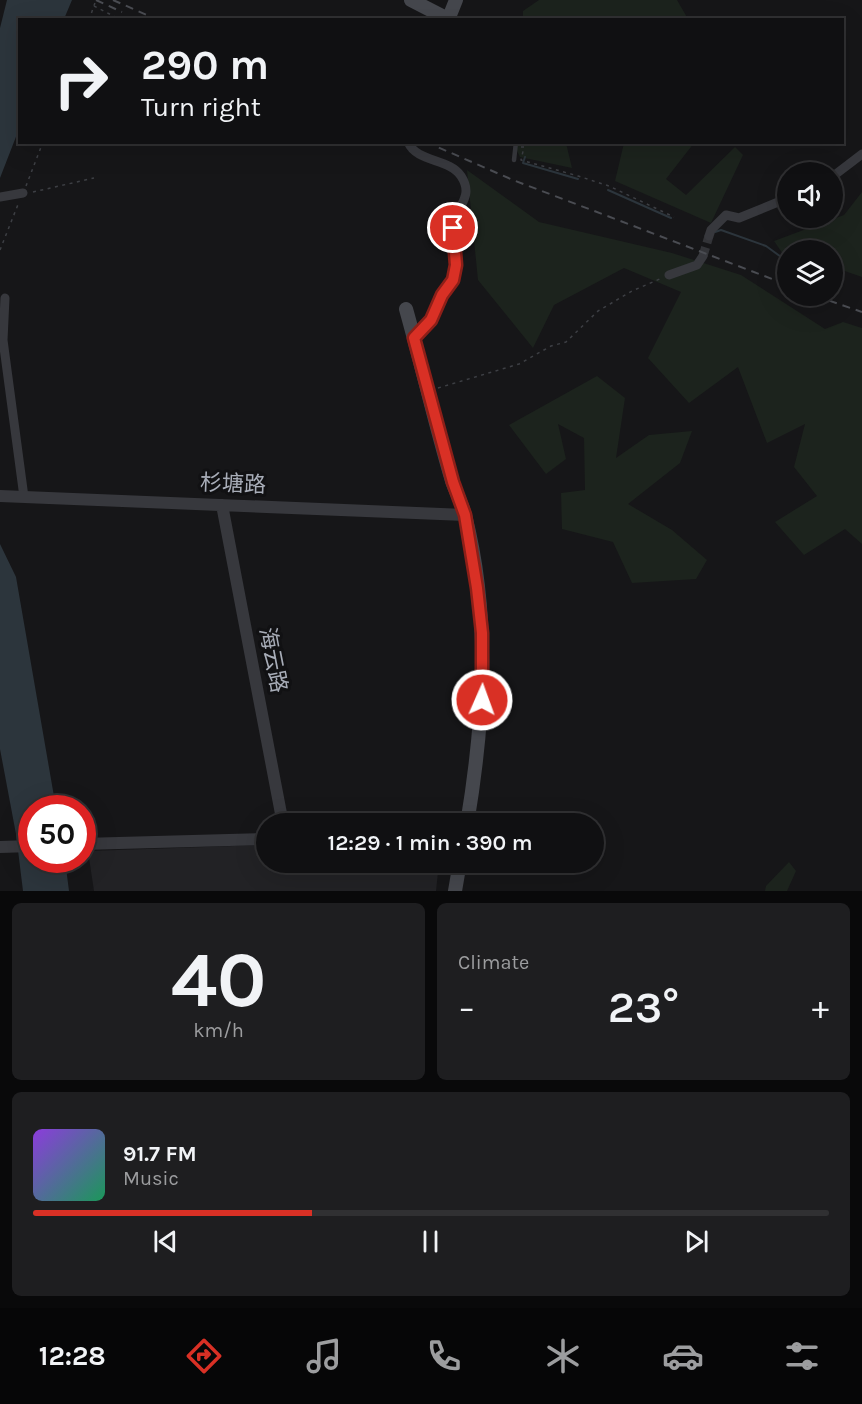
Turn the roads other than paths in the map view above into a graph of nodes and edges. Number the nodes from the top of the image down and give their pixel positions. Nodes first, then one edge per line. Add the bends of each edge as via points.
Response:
1 (411, 0) edge
2 (456, 0) edge
3 (446, 18) edge
4 (448, 18) edge
5 (409, 144) edge
6 (517, 144) edge
7 (862, 154) edge
8 (514, 160) dead end
9 (843, 169) edge
10 (23, 193) road end
11 (0, 197) edge
12 (777, 202) edge
13 (709, 236) tunnel mouth
14 (703, 256) tunnel mouth
15 (669, 275) road end
16 (5, 298) dead end
17 (406, 309) dead end
18 (414, 338) junction
19 (0, 496) edge
20 (24, 497) junction
21 (222, 505) junction
22 (465, 515) junction
23 (281, 813) edge
24 (469, 813) edge
25 (256, 838) edge
26 (96, 844) edge
27 (458, 873) edge
28 (455, 891) edge

1 - 3 main road
2 - 4 main road
5 - 18 street via 460,174 467,189 453,228 453,280 431,320
6 - 8 lane
7 - 9 street
10 - 11 street
12 - 13 street via 739,218 726,215
14 - 15 street via 697,264
16 - 20 street via 3,340
17 - 18 main road
18 - 22 main road
19 - 20 street, 杉塘路
20 - 21 street, 杉塘路
21 - 22 street, 杉塘路
21 - 23 street, 海云路
22 - 24 main road via 477,588 483,676
25 - 26 street
27 - 28 main road

